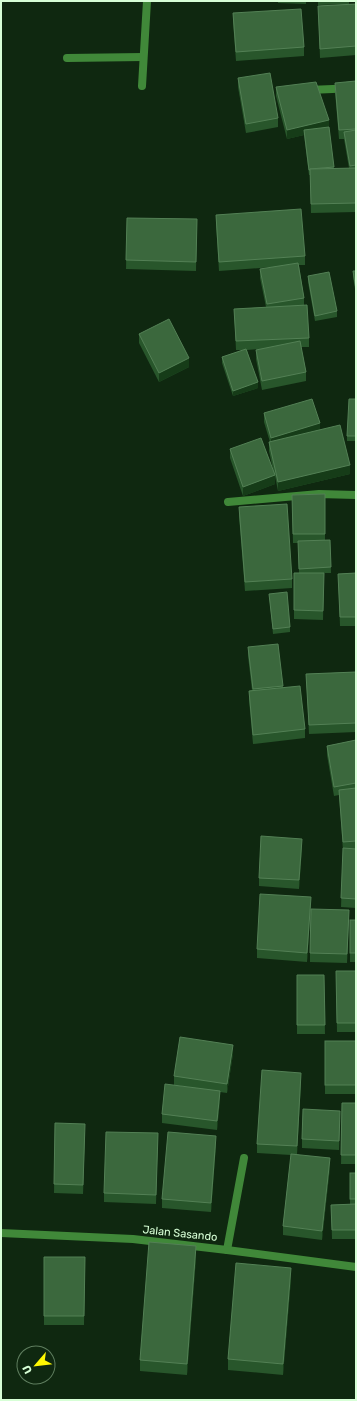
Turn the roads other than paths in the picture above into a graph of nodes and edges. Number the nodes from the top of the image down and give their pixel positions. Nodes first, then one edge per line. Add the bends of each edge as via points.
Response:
1 (147, 1) edge
2 (143, 57) junction
3 (67, 58) dead end
4 (142, 86) dead end
5 (356, 88) edge
6 (303, 90) edge
7 (356, 494) edge
8 (228, 502) dead end
9 (244, 1158) dead end
10 (1, 1233) edge
11 (228, 1250) junction
12 (356, 1267) edge

1 - 2 street
2 - 3 street
2 - 4 street
5 - 6 street
7 - 8 street via 319,494
9 - 11 street
10 - 11 street, Jalan Sasando via 133,1239
11 - 12 street, Jalan Sasando

